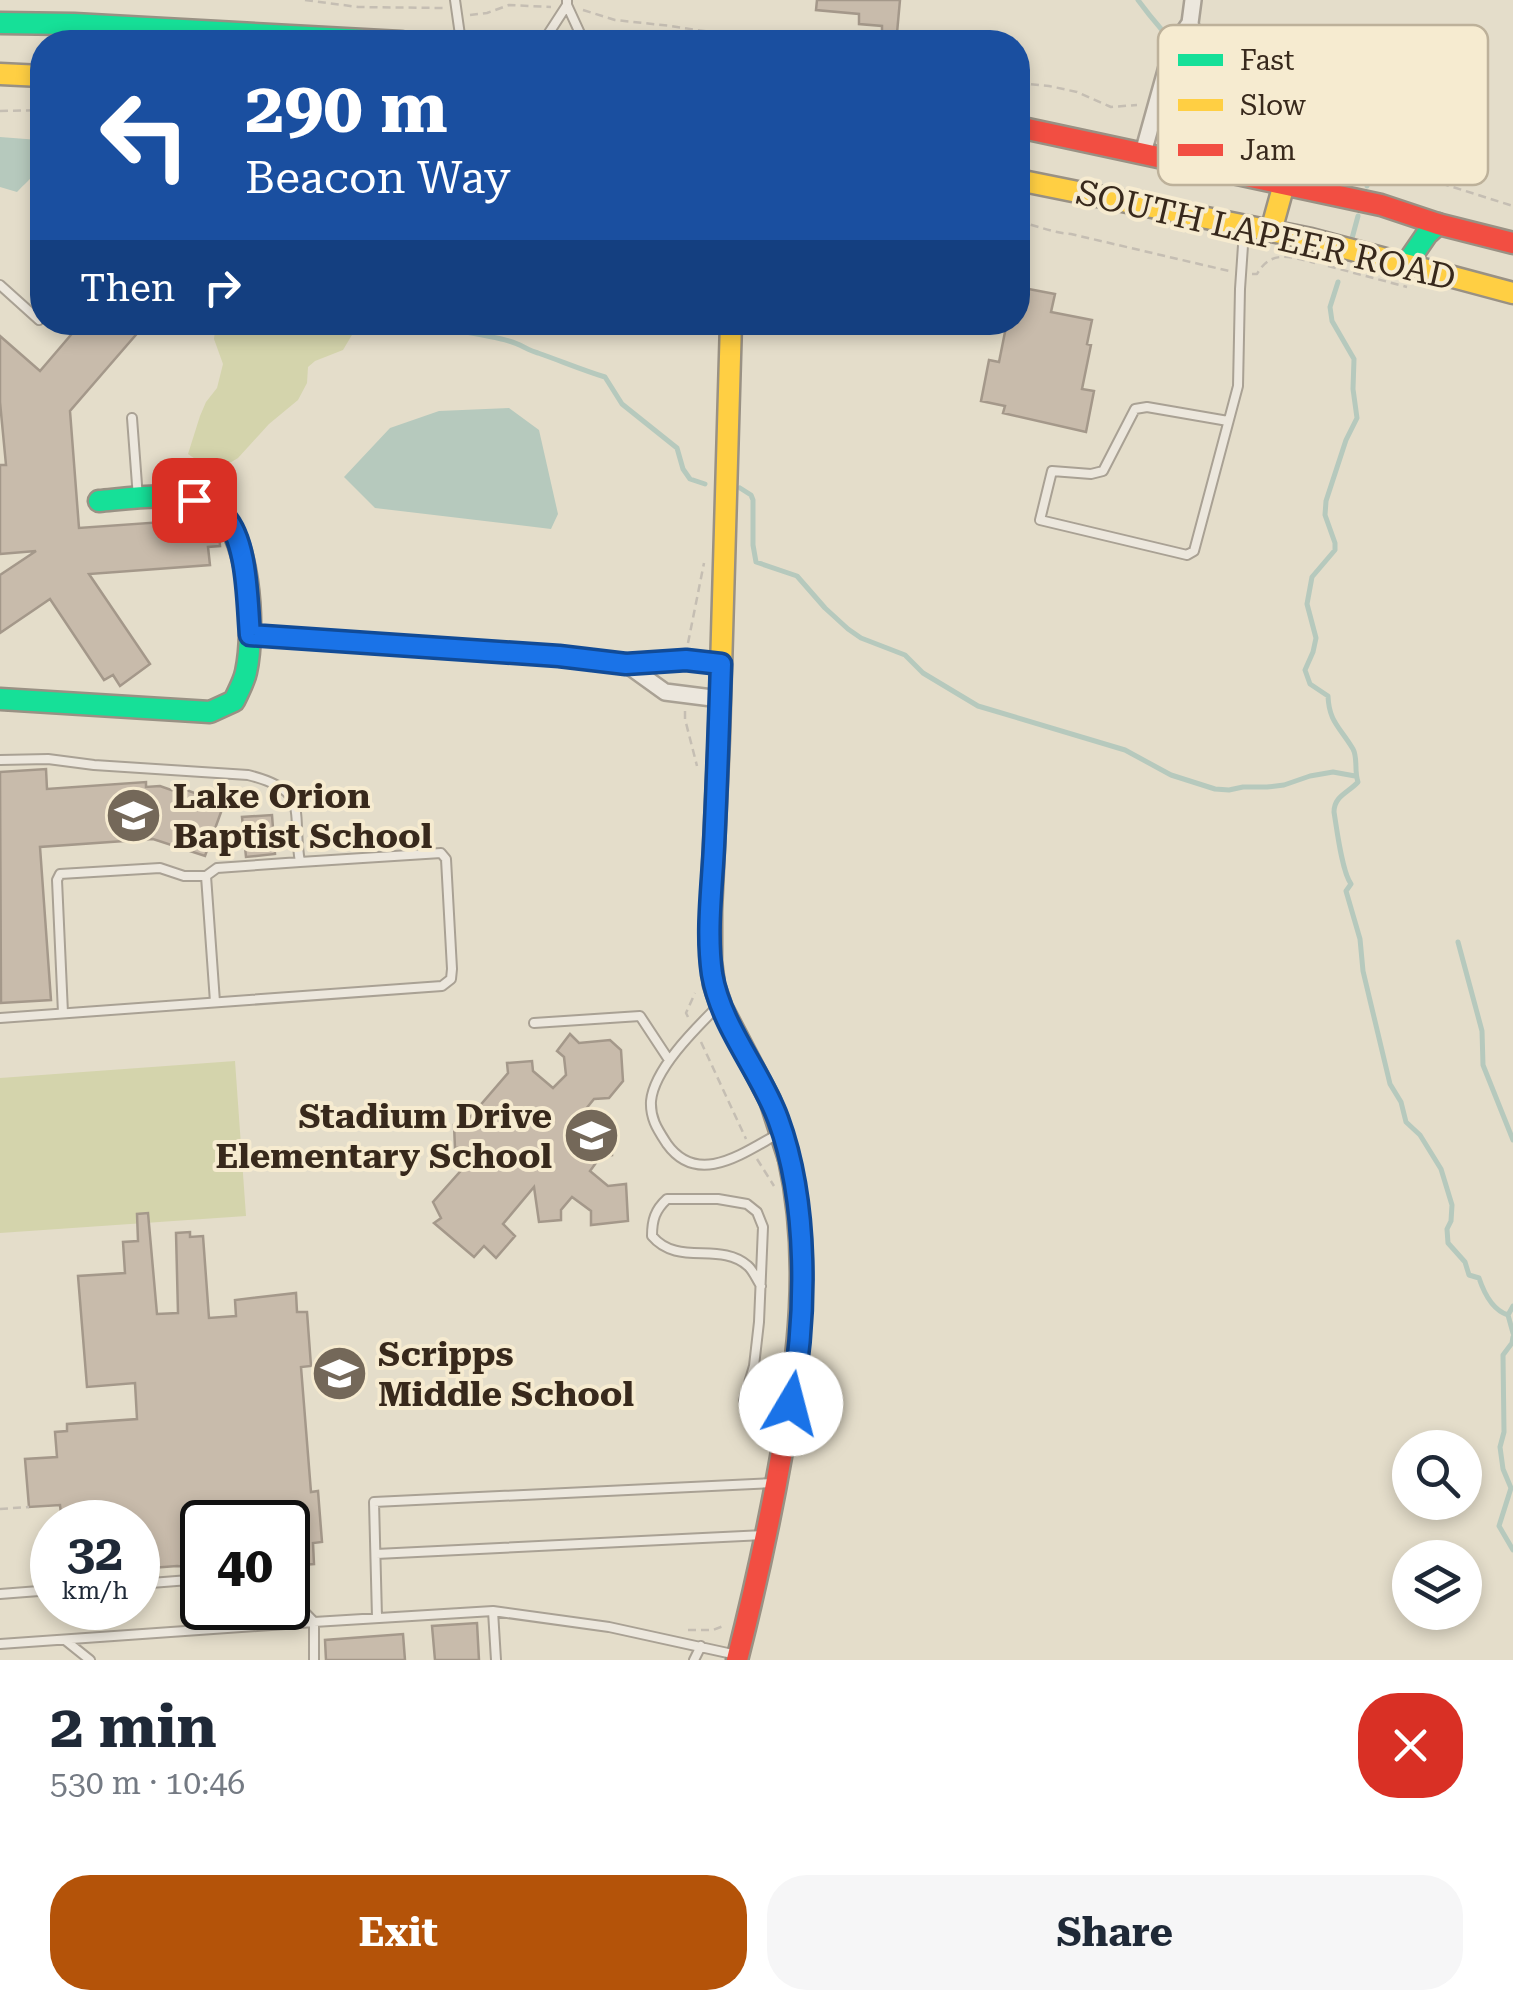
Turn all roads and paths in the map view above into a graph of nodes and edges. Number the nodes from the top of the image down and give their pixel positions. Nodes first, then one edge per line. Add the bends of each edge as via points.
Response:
1 (305, 0) edge
2 (1193, 0) edge
3 (567, 3) edge
4 (456, 5) edge
5 (0, 23) edge
6 (1190, 23) edge
7 (151, 30) edge
8 (459, 30) edge
9 (550, 30) edge
10 (579, 30) edge
11 (698, 30) edge
12 (0, 74) edge
13 (30, 75) edge
14 (1030, 84) edge
15 (1158, 101) edge
16 (1156, 108) junction
17 (30, 110) edge
18 (0, 111) edge
19 (1030, 129) edge
20 (1143, 153) junction
21 (1158, 156) edge
22 (1030, 182) edge
23 (1284, 185) edge
24 (1289, 185) edge
25 (1445, 185) edge
26 (1513, 206) edge
27 (1438, 224) junction
28 (1030, 225) edge
29 (1244, 226) junction
30 (1271, 231) junction
31 (1513, 243) edge
32 (1407, 263) junction
33 (1241, 274) junction
34 (0, 285) edge
35 (1413, 288) dead end
36 (1513, 293) edge
37 (30, 312) edge
38 (731, 335) edge
39 (132, 418) dead end
40 (1228, 421) junction
41 (138, 498) junction
42 (99, 501) dead end
43 (250, 635) junction
44 (626, 664) junction
45 (721, 664) junction
46 (0, 699) edge
47 (720, 699) junction
48 (0, 760) edge
49 (300, 862) junction
50 (206, 876) junction
51 (215, 1002) junction
52 (722, 1003) junction
53 (63, 1013) junction
54 (0, 1018) edge
55 (534, 1023) dead end
56 (669, 1060) junction
57 (782, 1132) junction
58 (762, 1286) junction
59 (786, 1432) junction
60 (777, 1483) junction
61 (29, 1507) dead end
62 (0, 1509) edge
63 (767, 1535) junction
64 (376, 1554) junction
65 (30, 1592) edge
66 (0, 1594) edge
67 (493, 1611) junction
68 (377, 1617) junction
69 (310, 1618) edge
70 (314, 1622) junction
71 (64, 1640) junction
72 (0, 1644) edge
73 (701, 1646) junction
74 (737, 1658) edge
75 (90, 1660) edge
76 (314, 1660) edge
77 (496, 1660) edge
78 (694, 1660) edge

1 - 4 path via 358,8
2 - 6 street
3 - 4 path via 468,15
3 - 9 lane
3 - 10 lane
3 - 11 path via 615,20
4 - 8 lane
5 - 7 street
12 - 13 street
14 - 16 path via 1111,107
15 - 16 street
16 - 20 street
17 - 18 path
19 - 20 street, SOUTH LAPEER ROAD
20 - 21 street, SOUTH LAPEER ROAD
22 - 29 street, SOUTH LAPEER ROAD
23 - 30 street
24 - 27 street, SOUTH LAPEER ROAD
25 - 26 path
27 - 31 street, SOUTH LAPEER ROAD
27 - 32 street
28 - 33 path
29 - 30 street, SOUTH LAPEER ROAD
29 - 33 lane
30 - 32 street, SOUTH LAPEER ROAD
32 - 36 street, SOUTH LAPEER ROAD
33 - 35 path via 1257,274 1275,257 1294,258
33 - 40 lane via 1239,375
34 - 37 lane
38 - 45 street
39 - 41 lane
40 - 40 lane via 1191,555 1040,520 1052,471 1104,471 1135,409
41 - 42 street
41 - 43 street via 194,500 222,512 243,559
43 - 44 street
43 - 46 street via 246,674 234,701 210,712
44 - 45 street
44 - 47 street via 665,692
45 - 47 street
47 - 52 street via 710,915 712,976
48 - 49 lane via 272,781 294,803
49 - 50 lane via 216,868
49 - 51 lane via 442,853 451,979 442,986
50 - 51 lane
50 - 53 lane via 160,868 60,874
51 - 53 lane
52 - 56 lane
52 - 57 street
53 - 54 lane
55 - 56 lane via 640,1016
56 - 57 lane via 651,1100 654,1124 672,1151 697,1166 726,1162
57 - 59 street via 796,1197 803,1288
58 - 58 lane via 762,1227 747,1204 681,1197 658,1207 652,1236 660,1246 725,1254 748,1265
58 - 59 lane via 744,1400 762,1426
59 - 60 street
60 - 63 street
60 - 64 lane via 374,1502
61 - 62 path
63 - 64 lane
63 - 74 street
64 - 68 lane
65 - 66 lane
67 - 68 lane
67 - 73 lane
67 - 77 lane
68 - 70 lane
69 - 70 lane
70 - 71 lane
70 - 76 lane
71 - 72 lane
71 - 75 lane
73 - 74 lane
73 - 78 lane

